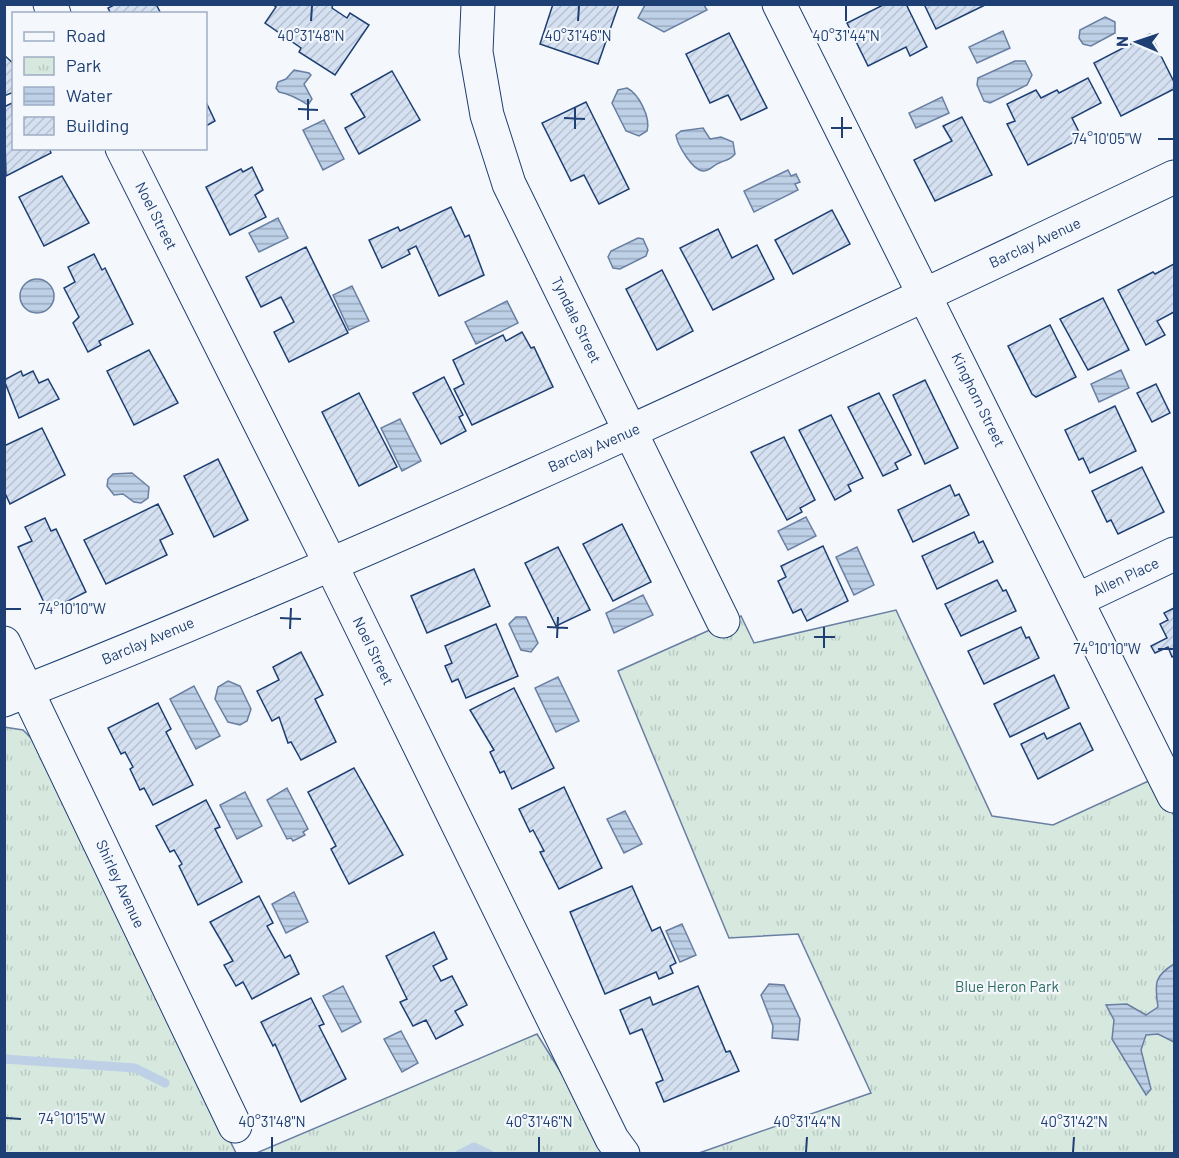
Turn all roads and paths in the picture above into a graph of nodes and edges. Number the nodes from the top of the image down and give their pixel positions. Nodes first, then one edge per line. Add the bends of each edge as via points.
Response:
1 (478, 4) edge
2 (779, 4) edge
3 (123, 150) edge
4 (1174, 177) edge
5 (926, 295) junction
6 (632, 432) junction
7 (1174, 554) edge
8 (331, 565) junction
9 (1077, 600) junction
10 (723, 621) dead end
11 (4, 643) edge
12 (16, 695) edge
13 (1174, 796) edge
14 (235, 1126) dead end
15 (623, 1154) edge

1 - 6 street, Tyndale Street via 476,52 487,115 509,184
2 - 5 street, Kinghorn Street
3 - 8 street, Noel Street
4 - 5 street, Barclay Avenue
5 - 6 street, Barclay Avenue
5 - 9 street, Kinghorn Street
6 - 8 street, Barclay Avenue
6 - 10 street, Tyndale Street
7 - 9 street, Allen Place
8 - 12 street, Barclay Avenue
8 - 15 street, Noel Street via 612,1139
9 - 13 street, Kinghorn Street
11 - 12 street, Shirley Avenue
12 - 14 street, Shirley Avenue

